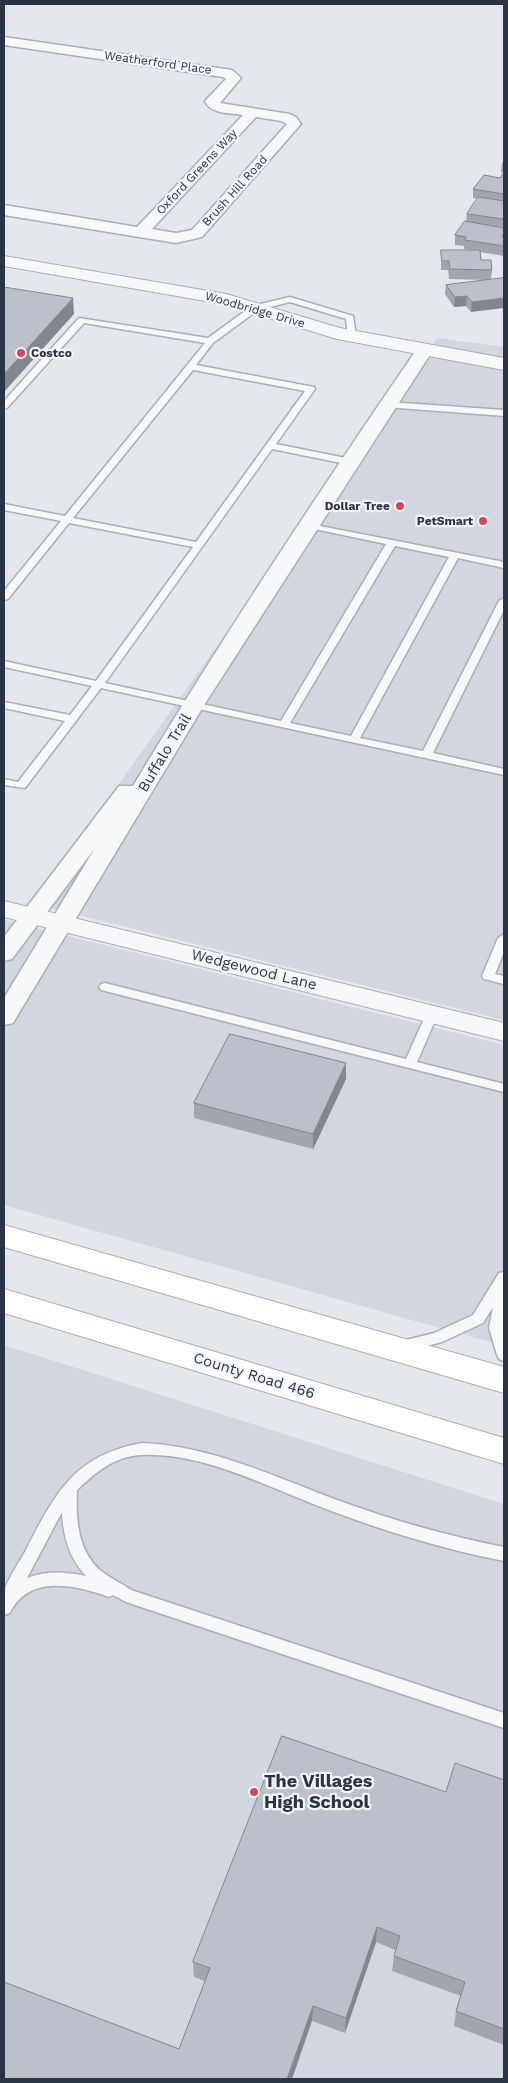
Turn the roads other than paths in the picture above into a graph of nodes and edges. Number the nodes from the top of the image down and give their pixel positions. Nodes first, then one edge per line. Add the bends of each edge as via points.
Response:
1 (4, 41) edge
2 (19, 44) junction
3 (4, 56) edge
4 (252, 113) junction
5 (4, 210) edge
6 (141, 232) junction
7 (4, 261) edge
8 (255, 308) junction
9 (210, 341) junction
10 (425, 350) junction
11 (504, 364) edge
12 (191, 367) junction
13 (388, 405) junction
14 (4, 406) edge
15 (504, 413) edge
16 (270, 446) junction
17 (351, 462) junction
18 (4, 507) edge
19 (68, 519) junction
20 (308, 525) junction
21 (392, 542) junction
22 (199, 545) junction
23 (456, 555) junction
24 (504, 565) edge
25 (4, 597) edge
26 (504, 601) edge
27 (4, 664) edge
28 (99, 684) junction
29 (194, 704) junction
30 (4, 705) edge
31 (72, 720) junction
32 (284, 724) junction
33 (354, 739) junction
34 (427, 755) junction
35 (503, 768) edge
36 (4, 782) edge
37 (4, 909) edge
38 (30, 916) junction
39 (64, 923) junction
40 (504, 938) edge
41 (4, 953) edge
42 (504, 980) edge
43 (105, 987) dead end
44 (432, 1014) junction
45 (4, 1017) edge
46 (504, 1032) edge
47 (410, 1063) junction
48 (504, 1088) edge
49 (4, 1236) edge
50 (504, 1276) edge
51 (504, 1286) edge
52 (4, 1301) edge
53 (396, 1348) junction
54 (504, 1355) edge
55 (504, 1380) edge
56 (504, 1452) edge
57 (70, 1488) junction
58 (504, 1554) edge
59 (126, 1595) junction
60 (504, 1721) edge

1 - 2 street, Weatherford Place
2 - 3 street
2 - 4 street, Weatherford Place via 227,73 233,79 212,103 218,108
4 - 6 street, Oxford Greens Way
4 - 6 street, Brush Hill Road via 285,117 294,124 196,235 179,238
5 - 6 street, Brush Hill Road
7 - 8 street, Woodbridge Drive via 189,292
8 - 9 lane
8 - 10 street, Woodbridge Drive via 352,336
9 - 12 lane
9 - 14 lane via 82,320
10 - 11 street, Woodbridge Drive
10 - 13 street
12 - 16 lane via 312,389
12 - 19 lane
13 - 15 lane
13 - 17 street
16 - 17 lane
16 - 22 lane
17 - 20 street
18 - 19 lane
19 - 22 lane
19 - 25 lane
20 - 21 lane
20 - 29 street
21 - 23 lane
21 - 32 lane
22 - 28 lane
23 - 24 lane
23 - 33 lane
26 - 34 lane
27 - 28 lane
28 - 29 lane
28 - 31 lane
29 - 32 lane
29 - 38 street, Buffalo Trail
29 - 39 street, Buffalo Trail
30 - 31 lane
31 - 36 lane via 21,786
32 - 33 lane
33 - 34 lane
34 - 35 lane
37 - 38 street, Wedgewood Lane
38 - 39 street, Wedgewood Lane
38 - 41 street, Buffalo Trail
39 - 44 street, Wedgewood Lane
39 - 45 street, Buffalo Trail
40 - 42 lane via 488,976
43 - 47 lane
44 - 46 street, Wedgewood Lane
44 - 47 lane
47 - 48 lane
49 - 53 main road
50 - 53 lane via 478,1319 437,1338
51 - 54 lane via 496,1328
52 - 56 main road, County Road 466
53 - 55 main road
57 - 58 lane via 93,1466 120,1452 152,1449 193,1455 407,1530 468,1548
57 - 59 lane via 73,1543 93,1573
57 - 59 lane via 53,1512 4,1608 21,1588 39,1580 69,1579
59 - 60 lane

